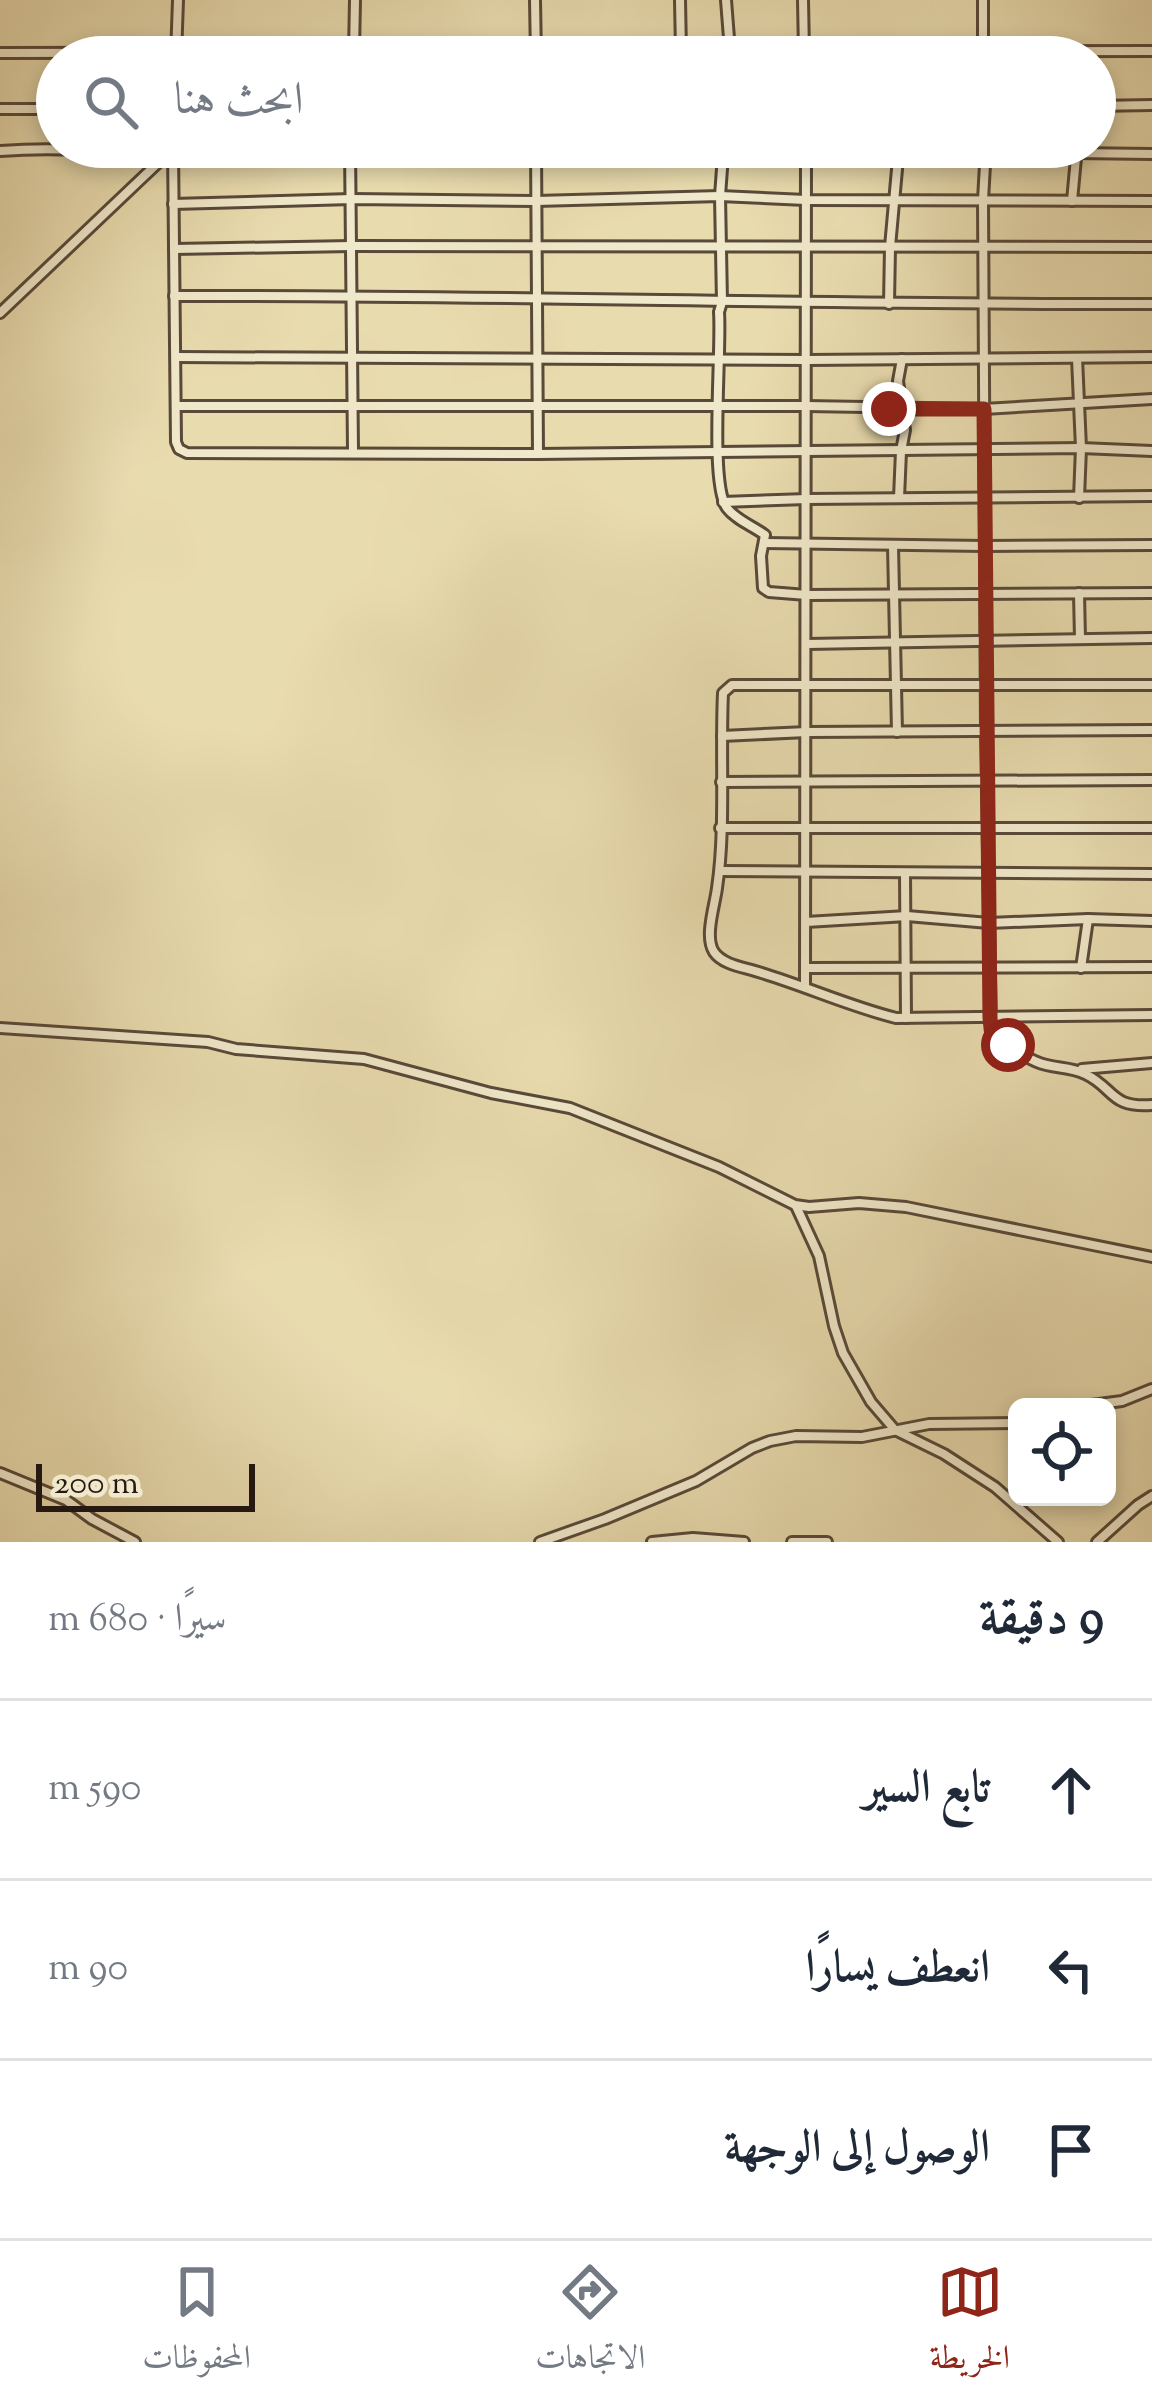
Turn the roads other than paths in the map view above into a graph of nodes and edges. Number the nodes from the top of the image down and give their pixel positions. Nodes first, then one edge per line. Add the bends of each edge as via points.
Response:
1 (178, 0) edge
2 (355, 0) edge
3 (535, 0) edge
4 (680, 0) edge
5 (726, 0) edge
6 (803, 0) edge
7 (983, 0) edge
8 (177, 36) edge
9 (354, 36) edge
10 (536, 36) edge
11 (681, 36) edge
12 (725, 36) edge
13 (806, 36) edge
14 (983, 36) edge
15 (1152, 51) edge
16 (1116, 52) edge
17 (0, 53) edge
18 (36, 53) edge
19 (1116, 106) edge
20 (1152, 106) edge
21 (0, 109) edge
22 (36, 109) edge
23 (36, 149) edge
24 (0, 151) edge
25 (1116, 152) edge
26 (1152, 154) edge
27 (151, 168) edge
28 (173, 168) edge
29 (351, 168) edge
30 (536, 168) edge
31 (724, 168) edge
32 (806, 168) edge
33 (898, 168) edge
34 (985, 168) edge
35 (1075, 168) edge
36 (720, 196) junction
37 (352, 199) junction
38 (806, 200) junction
39 (896, 200) junction
40 (983, 200) junction
41 (536, 201) junction
42 (1072, 201) junction
43 (1152, 201) edge
44 (173, 205) junction
45 (352, 246) junction
46 (536, 246) junction
47 (721, 246) junction
48 (806, 246) junction
49 (890, 247) junction
50 (983, 247) junction
51 (1152, 247) edge
52 (174, 249) junction
53 (352, 295) junction
54 (174, 296) junction
55 (537, 300) junction
56 (722, 302) junction
57 (806, 304) junction
58 (889, 304) junction
59 (984, 304) junction
60 (1152, 304) edge
61 (0, 313) edge
62 (175, 357) junction
63 (1152, 357) edge
64 (1077, 358) junction
65 (353, 359) junction
66 (719, 359) junction
67 (902, 359) junction
68 (984, 359) junction
69 (538, 360) junction
70 (806, 360) junction
71 (1152, 399) edge
72 (1079, 403) junction
73 (176, 406) junction
74 (353, 406) junction
75 (538, 406) junction
76 (718, 406) junction
77 (806, 406) junction
78 (984, 409) junction
79 (902, 410) junction
80 (1081, 448) junction
81 (985, 450) junction
82 (353, 451) junction
83 (901, 451) junction
84 (1152, 451) edge
85 (718, 452) junction
86 (807, 452) junction
87 (538, 454) junction
88 (1152, 496) edge
89 (899, 498) junction
90 (1079, 498) junction
91 (807, 499) junction
92 (985, 499) junction
93 (723, 502) junction
94 (764, 543) junction
95 (807, 545) junction
96 (1152, 545) edge
97 (892, 546) junction
98 (985, 546) junction
99 (1152, 592) edge
100 (1078, 593) junction
101 (894, 594) junction
102 (985, 594) junction
103 (807, 595) junction
104 (1152, 638) edge
105 (1080, 639) junction
106 (985, 640) junction
107 (896, 642) junction
108 (807, 644) junction
109 (986, 684) junction
110 (896, 685) junction
111 (1152, 685) edge
112 (807, 686) junction
113 (1152, 730) edge
114 (807, 732) junction
115 (897, 732) junction
116 (986, 732) junction
117 (721, 736) junction
118 (1152, 780) edge
119 (987, 781) junction
120 (721, 782) junction
121 (806, 783) junction
122 (989, 826) junction
123 (1152, 827) edge
124 (720, 828) junction
125 (806, 828) junction
126 (720, 872) junction
127 (806, 873) junction
128 (905, 873) junction
129 (988, 874) junction
130 (1152, 874) edge
131 (907, 916) junction
132 (1088, 919) junction
133 (1152, 921) edge
134 (806, 922) junction
135 (989, 923) junction
136 (1152, 967) edge
137 (807, 968) junction
138 (990, 968) junction
139 (1081, 968) junction
140 (907, 969) junction
141 (805, 985) junction
142 (1152, 1015) edge
143 (906, 1018) junction
144 (990, 1018) junction
145 (0, 1028) edge
146 (1152, 1063) edge
147 (1077, 1070) junction
148 (1152, 1105) edge
149 (795, 1205) junction
150 (1152, 1257) edge
151 (1152, 1389) edge
152 (1116, 1402) edge
153 (1008, 1423) edge
154 (896, 1430) junction
155 (0, 1472) edge
156 (1152, 1496) edge
157 (135, 1542) edge
158 (540, 1542) edge
159 (652, 1542) edge
160 (744, 1542) edge
161 (792, 1542) edge
162 (827, 1542) edge
163 (1058, 1542) edge
164 (1101, 1542) edge

1 - 8 street
2 - 9 street
3 - 10 street
4 - 11 street
5 - 12 street
6 - 13 street
7 - 14 street
15 - 16 street
17 - 18 street
19 - 20 street
21 - 22 street
23 - 24 street
25 - 26 street
27 - 61 street
28 - 44 street
29 - 37 street
30 - 41 street
31 - 36 street
32 - 38 street
33 - 39 street
34 - 40 street
35 - 42 street
36 - 38 street
36 - 41 street
36 - 47 street
37 - 41 street
37 - 44 street
37 - 45 street
38 - 39 street
38 - 48 street
39 - 40 street
39 - 49 street
40 - 42 street
40 - 50 street
41 - 46 street
42 - 43 street
44 - 52 street
45 - 46 street
45 - 52 street
45 - 53 street
46 - 47 street
46 - 55 street
47 - 48 street
47 - 56 street
48 - 49 street
48 - 57 street
49 - 50 street
49 - 58 street
50 - 51 street
50 - 59 street
52 - 54 street
53 - 54 street
53 - 55 street
53 - 65 street
54 - 62 street
55 - 56 street
55 - 69 street
56 - 57 street
56 - 66 street
57 - 58 street
57 - 70 street
58 - 59 street
59 - 60 street
59 - 68 street
62 - 65 street
62 - 73 street
63 - 64 street
64 - 68 street
64 - 72 street
65 - 69 street
65 - 74 street
66 - 69 street
66 - 70 street
66 - 76 street
67 - 68 street
67 - 70 street
67 - 79 street
68 - 78 street
69 - 75 street
70 - 77 street
71 - 72 street
72 - 78 street
72 - 80 street
73 - 74 street
73 - 82 street via 176,442 187,453
74 - 75 street
74 - 82 street
75 - 76 street
75 - 87 street
76 - 77 street
76 - 85 street
77 - 79 street
77 - 86 street
78 - 79 street
78 - 81 street
79 - 83 street
80 - 81 street
80 - 84 street
80 - 90 street
81 - 83 street
81 - 92 street
82 - 87 street
83 - 86 street
83 - 89 street
85 - 86 street
85 - 87 street
85 - 93 street
86 - 91 street
88 - 90 street
89 - 91 street
89 - 92 street
90 - 92 street
91 - 93 street
91 - 95 street
92 - 98 street
93 - 94 street via 763,532
94 - 95 street
94 - 103 street via 763,588
95 - 97 street
95 - 103 street
96 - 98 street
97 - 98 street
97 - 101 street
98 - 102 street
99 - 100 street
100 - 102 street
100 - 105 street
101 - 102 street
101 - 103 street
101 - 107 street
102 - 106 street
103 - 108 street
104 - 105 street
105 - 106 street
106 - 107 street
106 - 109 street
107 - 108 street
107 - 110 street
108 - 112 street
109 - 110 street
109 - 111 street
109 - 116 street
110 - 112 street
110 - 115 street
112 - 114 street
112 - 117 street via 727,688
113 - 116 street
114 - 115 street
114 - 117 street
114 - 121 street
115 - 116 street
116 - 119 street
117 - 120 street
118 - 119 street
119 - 121 street
119 - 122 street
120 - 121 street
120 - 124 street
121 - 125 street
122 - 123 street
122 - 125 street
122 - 129 street
124 - 125 street
124 - 126 street
125 - 127 street
126 - 127 street
126 - 141 street via 711,936 717,956
127 - 128 street
127 - 134 street
128 - 129 street
128 - 131 street
129 - 130 street
129 - 135 street
131 - 134 street
131 - 135 street
131 - 140 street
132 - 133 street
132 - 135 street
132 - 139 street
134 - 137 street
135 - 138 street
136 - 139 street
137 - 140 street
137 - 141 street
138 - 139 street
138 - 140 street
138 - 144 street
140 - 143 street
141 - 143 street
142 - 144 street
143 - 144 street
144 - 147 street via 998,1042 1036,1062
145 - 149 street via 364,1059 570,1108
146 - 147 street
147 - 148 street via 1120,1102
149 - 150 street via 906,1207
149 - 154 street via 819,1256 843,1353
151 - 152 street
153 - 154 street
154 - 158 street via 770,1441 696,1481
154 - 163 street via 995,1487
155 - 157 street
156 - 164 street
159 - 160 street
161 - 162 street

